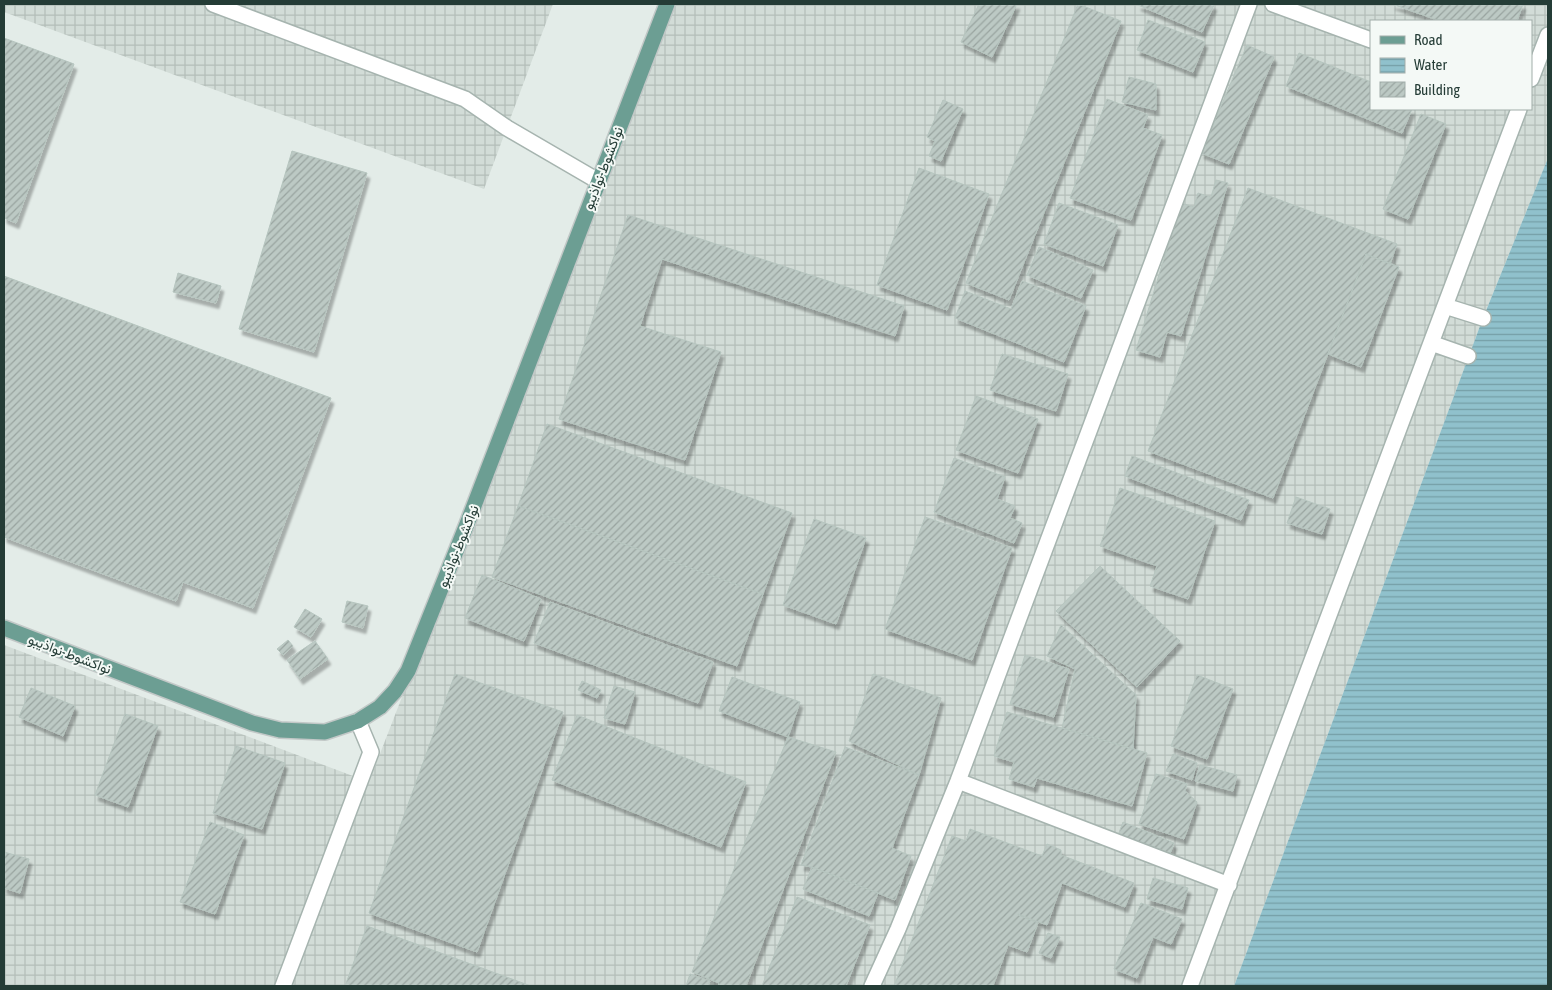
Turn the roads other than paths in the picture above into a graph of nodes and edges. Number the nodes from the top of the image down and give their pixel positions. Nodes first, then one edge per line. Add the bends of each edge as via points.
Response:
1 (212, 4) edge
2 (667, 4) edge
3 (1249, 4) edge
4 (1273, 4) edge
5 (1548, 35) edge
6 (1370, 40) edge
7 (1532, 76) edge
8 (1519, 110) edge
9 (598, 181) junction
10 (1445, 306) junction
11 (1483, 318) dead end
12 (1431, 342) junction
13 (1468, 356) dead end
14 (4, 628) edge
15 (358, 721) junction
16 (958, 781) junction
17 (1229, 885) junction
18 (283, 986) edge
19 (872, 986) edge
20 (1190, 986) edge

1 - 9 lane via 465,99 507,128
2 - 9 main road, نواكشوط-نواذيبو
3 - 16 lane
4 - 6 lane
5 - 7 lane
8 - 10 lane
9 - 15 main road, نواكشوط-نواذيبو via 408,671 380,707
10 - 11 lane
10 - 12 lane
12 - 13 lane
12 - 17 lane
14 - 15 main road, نواكشوط-نواذيبو via 252,723 280,730 324,732
15 - 18 lane via 371,752
16 - 17 lane
16 - 19 lane
17 - 20 lane

